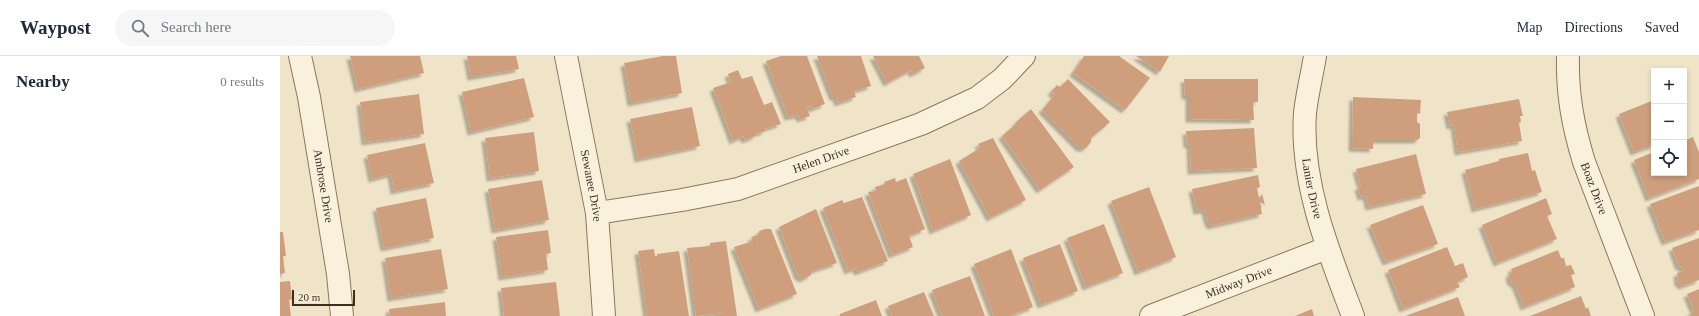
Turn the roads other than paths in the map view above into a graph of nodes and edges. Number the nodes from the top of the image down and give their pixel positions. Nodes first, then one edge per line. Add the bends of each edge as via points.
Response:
1 (300, 56) edge
2 (566, 56) edge
3 (1024, 56) edge
4 (1315, 56) edge
5 (1568, 56) edge
6 (597, 213) junction
7 (1327, 248) junction
8 (342, 316) edge
9 (604, 316) edge
10 (1151, 316) edge
11 (1353, 316) edge
12 (1643, 316) edge

1 - 8 street, Ambrose Drive via 337,266
2 - 6 street, Sewanee Drive
3 - 6 street, Helen Drive via 1002,79 976,98 921,124 738,189
4 - 7 street, Lanier Drive via 1305,113 1307,169
5 - 12 street, Boaz Drive via 1570,109 1577,140
6 - 9 street, Sewanee Drive
7 - 10 street, Midway Drive
7 - 11 street, Lanier Drive

